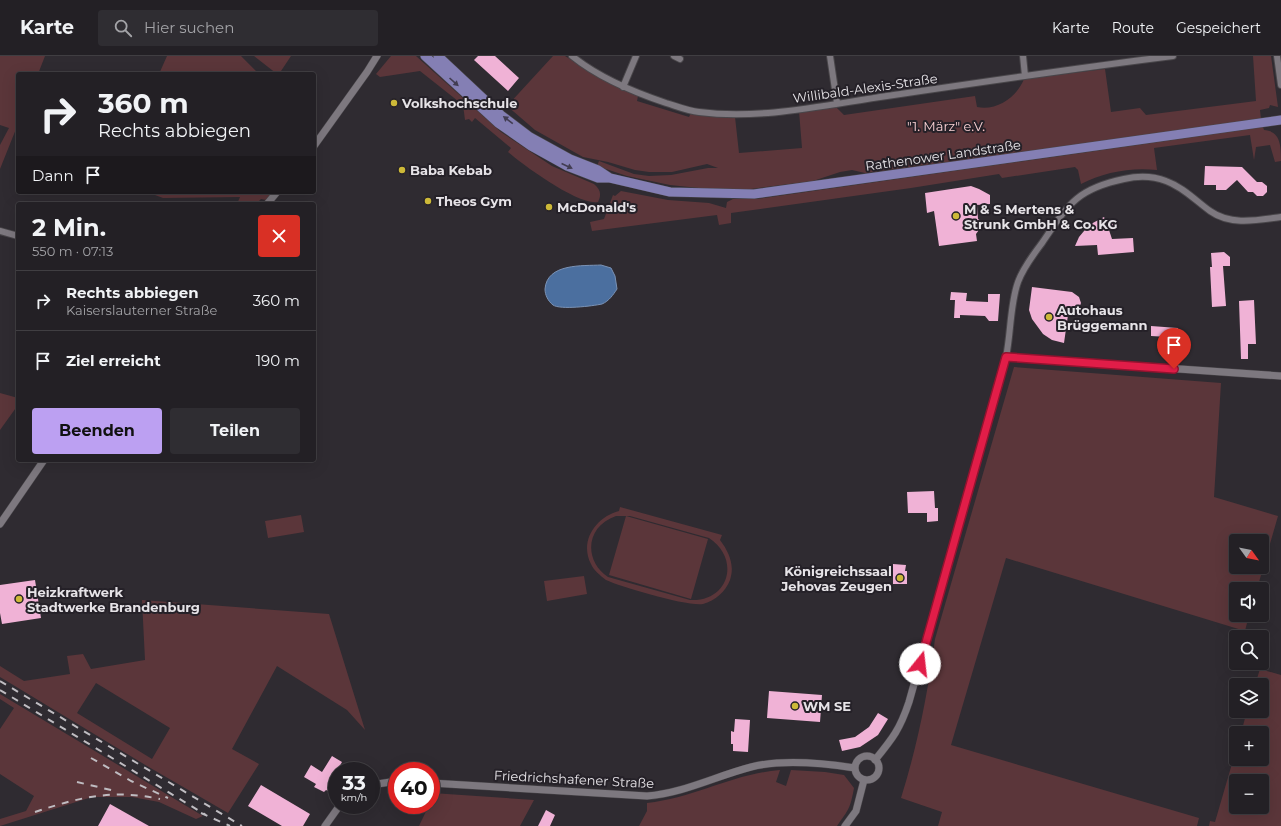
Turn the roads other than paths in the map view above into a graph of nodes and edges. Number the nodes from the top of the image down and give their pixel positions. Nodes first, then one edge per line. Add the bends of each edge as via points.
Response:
1 (377, 56) edge
2 (425, 56) edge
3 (438, 56) edge
4 (572, 56) edge
5 (636, 56) edge
6 (830, 56) edge
7 (1023, 56) edge
8 (1173, 56) edge
9 (1277, 56) edge
10 (1025, 76) junction
11 (1281, 85) edge
12 (623, 87) junction
13 (836, 103) junction
14 (1281, 120) edge
15 (316, 143) edge
16 (610, 178) junction
17 (275, 194) edge
18 (269, 202) edge
19 (1281, 217) edge
20 (0, 231) edge
21 (16, 235) edge
22 (1006, 357) junction
23 (1281, 376) edge
24 (43, 462) edge
25 (0, 524) edge
26 (875, 760) junction
27 (855, 768) junction
28 (864, 780) junction
29 (440, 784) edge
30 (334, 814) edge
31 (325, 826) edge
32 (845, 826) edge

1 - 15 street
2 -> 16 main road, Rathenower Landstraße via 498,123 531,146 567,166 598,178
16 -> 3 main road, Rathenower Landstraße via 530,137 501,115
4 - 12 street, Willibald-Alexis-Straße
5 - 12 street
6 - 13 street
7 - 10 street
8 - 10 street, Willibald-Alexis-Straße
9 - 11 street
10 - 13 street, Willibald-Alexis-Straße
12 - 13 street, Willibald-Alexis-Straße via 696,112 716,114 758,113
14 - 16 main road, Rathenower Landstraße via 754,194 670,192
17 - 18 street
19 - 22 street via 1240,221 1220,217 1173,184 1156,178 1127,178 1089,189 1063,213 1018,282
20 - 21 street
22 - 23 street
22 - 26 street via 909,702 895,736
24 - 25 street
26 - 27 street via 863,757 857,761
26 - 28 street via 878,766 877,774 872,779
27 - 28 street via 857,775
27 - 29 street, Friedrichshafener Straße via 790,763 767,764 735,771 681,790 647,796
28 - 32 street via 856,811
30 - 31 street

